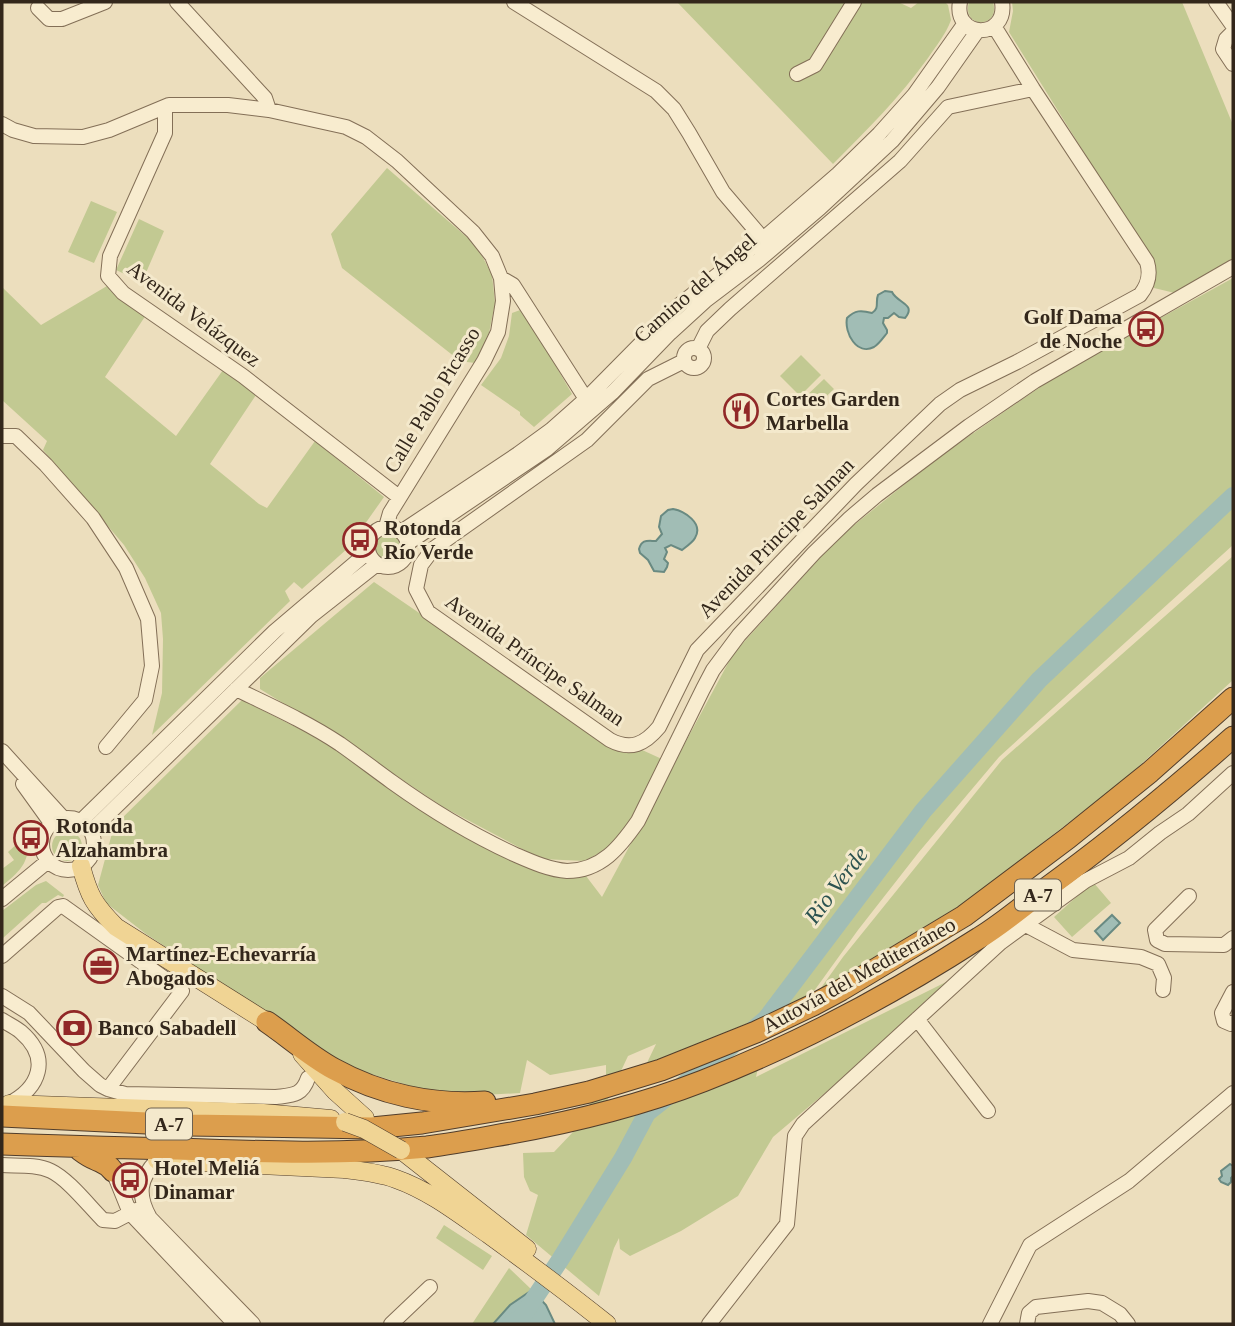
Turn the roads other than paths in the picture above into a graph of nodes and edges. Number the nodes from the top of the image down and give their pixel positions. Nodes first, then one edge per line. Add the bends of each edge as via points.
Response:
1 (105, 2) edge
2 (178, 2) edge
3 (514, 2) edge
4 (854, 2) edge
5 (960, 2) edge
6 (1002, 2) edge
7 (1216, 2) edge
8 (38, 8) dead end
9 (995, 26) junction
10 (1233, 26) edge
11 (971, 27) junction
12 (1233, 32) edge
13 (1233, 64) edge
14 (797, 75) dead end
15 (1032, 89) junction
16 (164, 107) junction
17 (269, 110) junction
18 (2, 124) edge
19 (763, 239) junction
20 (1233, 267) edge
21 (501, 278) junction
22 (670, 333) junction
23 (690, 354) junction
24 (586, 399) junction
25 (2, 436) edge
26 (399, 497) junction
27 (386, 527) junction
28 (405, 537) junction
29 (368, 552) junction
30 (377, 564) junction
31 (236, 689) junction
32 (1233, 698) edge
33 (659, 727) joint
34 (1233, 737) edge
35 (106, 747) dead end
36 (2, 753) edge
37 (1233, 773) edge
38 (57, 820) junction
39 (86, 826) junction
40 (48, 861) junction
41 (81, 866) junction
42 (1189, 896) dead end
43 (2, 899) edge
44 (1024, 924) junction
45 (1233, 938) edge
46 (2, 956) edge
47 (1163, 990) dead end
48 (1233, 992) edge
49 (2, 996) edge
50 (917, 1019) junction
51 (2, 1020) edge
52 (267, 1022) junction
53 (1233, 1023) edge
54 (308, 1079) dead end
55 (108, 1089) junction
56 (1233, 1093) edge
57 (535, 1104) junction
58 (4, 1108) edge
59 (988, 1111) dead end
60 (341, 1125) junction
61 (2, 1144) edge
62 (75, 1147) junction
63 (407, 1155) junction
64 (162, 1158) junction
65 (203, 1161) joint
66 (2, 1165) edge
67 (113, 1171) joint
68 (137, 1210) junction
69 (164, 1241) junction
70 (513, 1245) junction
71 (430, 1287) dead end
72 (602, 1316) edge
73 (235, 1324) edge
74 (253, 1324) edge
75 (391, 1324) edge
76 (623, 1324) edge
77 (709, 1324) edge
78 (990, 1324) edge
79 (1027, 1324) edge
80 (1128, 1324) edge

1 - 8 street via 62,19 49,19
2 - 17 street via 265,98
3 - 19 street via 656,91 674,109 723,192
4 - 14 street via 816,65
5 - 11 street via 959,12
6 - 9 street via 1002,16
7 - 10 street
9 - 11 street via 986,30
9 - 15 street, Avenida Principe Salman
11 - 19 street, Camino del Ángel via 879,134
11 - 22 street, Camino del Ángel via 938,87 892,141 820,208
12 - 13 street via 1223,49
15 - 23 street via 947,107 900,161 730,309
15 - 33 street, Avenida Principe Salman via 1147,262 1146,287 1140,295 940,404 856,484 697,650
16 - 17 street, Calle Pablo Picasso via 228,105
16 - 18 street, Calle Pablo Picasso via 83,137 34,136
16 - 26 street, Avenida Velázquez via 165,133 110,256 108,276 123,293 243,376
17 - 21 street, Calle Pablo Picasso via 346,127 366,137 474,232
19 - 24 street, Camino del Ángel via 678,306
20 - 31 street via 1035,381 849,519 726,651 638,821 612,855 597,864 565,871 498,847 418,800 339,743
21 - 24 street via 513,285
21 - 26 street, Calle Pablo Picasso via 498,332
22 - 23 street
22 - 28 street, Camino del Ángel via 613,392 547,449
23 - 33 street, Avenida Príncipe Salman via 648,379 587,440 433,549 421,565 416,589 428,612 610,740 633,746
24 - 28 street, Camino del Ángel
25 - 35 street via 16,436 93,518 126,568 148,619 152,666 145,700
26 - 27 street, Calle Pablo Picasso
27 - 28 street via 397,528
27 - 29 street via 374,532
28 - 30 street via 408,550 402,561 390,567
29 - 30 street
29 - 39 street via 275,631
30 - 31 street via 311,616
31 - 39 street
32 - 57 highway, Autovía del Mediterráneo / A-7 via 1150,772 964,916 841,990 775,1024 651,1073
34 - 64 highway, Autovía del Mediterráneo / A-7 via 1093,854 981,937 864,1006 701,1082 571,1121 432,1146
36 - 38 street
37 - 44 street via 1129,858 1085,881
38 - 39 street via 75,818
38 - 40 street via 46,830 41,846
39 - 41 street via 94,840 89,859
40 - 41 street via 60,869
40 - 43 street
41 - 52 main road via 88,892 116,927
42 - 45 street via 1155,930 1157,940 1224,946
44 - 47 street via 1073,950 1141,957 1158,964
44 - 50 street
46 - 55 street via 63,906 182,991
48 - 53 street via 1222,1013 1224,1021
49 - 55 street via 29,1013 84,1071
50 - 59 street
50 - 77 street via 803,1124 795,1136 787,1224
51 - 58 street via 32,1045 39,1067 25,1094
52 - 57 highway via 333,1068 403,1096
52 - 63 main road
54 - 55 street via 296,1094 276,1097 125,1094
56 - 78 street via 1129,1181 1030,1245
57 - 60 highway, Autovía del Mediterráneo / A-7 via 422,1123 372,1128
58 - 60 highway, Autovía del Mediterráneo / A-7 via 188,1125
60 - 63 main road, bridge via 364,1129
61 - 62 highway, Autovía del Mediterráneo / A-7
62 - 64 highway, Autovía del Mediterráneo / A-7
62 - 67 highway
63 - 70 main road
64 - 65 highway
64 - 68 street via 141,1190
65 - 70 main road via 344,1169 395,1179
66 - 68 street via 51,1171 103,1220 115,1221
67 - 68 street
68 - 69 street via 150,1218
69 - 73 street
69 - 74 street
70 - 72 main road
71 - 75 street
72 - 76 main road
79 - 80 street via 1036,1307 1088,1301 1102,1303

